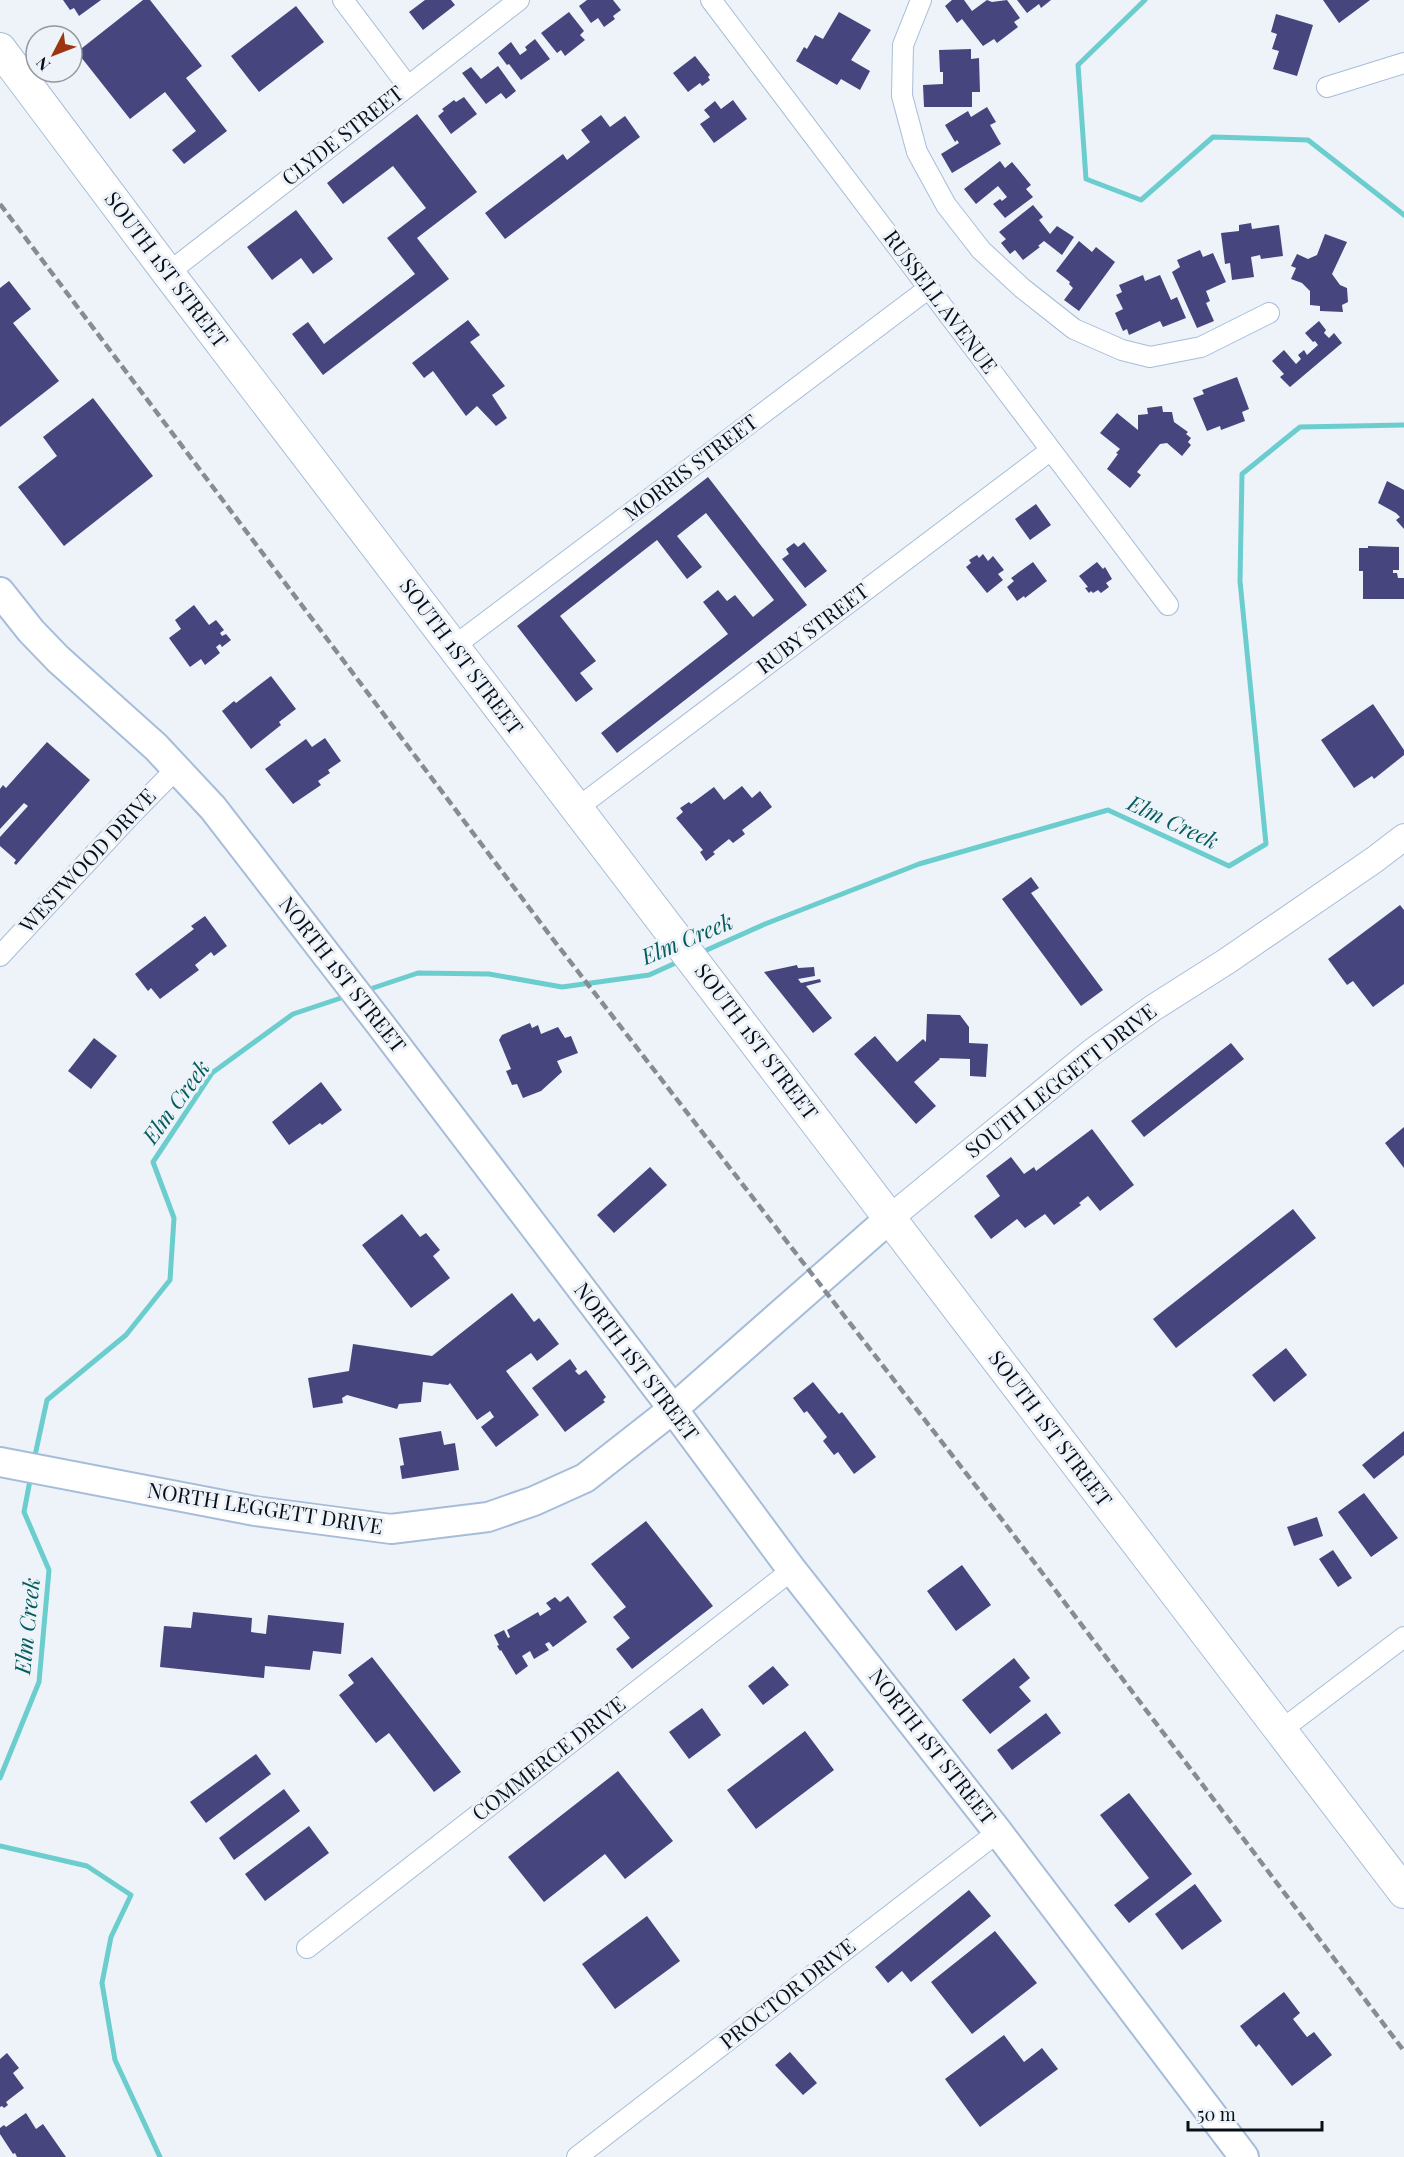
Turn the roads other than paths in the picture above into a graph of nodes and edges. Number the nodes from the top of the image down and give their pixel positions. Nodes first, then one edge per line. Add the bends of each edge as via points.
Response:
1 (343, 0) edge
2 (519, 0) edge
3 (711, 0) edge
4 (921, 0) edge
5 (0, 49) edge
6 (1404, 63) edge
7 (407, 85) junction
8 (1327, 87) dead end
9 (168, 273) junction
10 (929, 288) junction
11 (1269, 313) dead end
12 (1051, 450) junction
13 (0, 592) edge
14 (1168, 606) dead end
15 (453, 647) junction
16 (177, 768) junction
17 (576, 809) junction
18 (1404, 837) edge
19 (0, 956) edge
20 (890, 1218) junction
21 (818, 1280) joint
22 (673, 1409) junction
23 (0, 1462) edge
24 (792, 1570) junction
25 (1404, 1637) edge
26 (1280, 1731) junction
27 (998, 1832) junction
28 (1404, 1892) edge
29 (307, 1948) dead end
30 (577, 2157) edge
31 (1244, 2157) edge

1 - 7 street
2 - 7 street, CLYDE STREET
3 - 10 street, RUSSELL AVENUE
4 - 11 street via 903,45 902,96 917,152 946,205 981,250 1022,288 1074,329 1122,350 1150,357 1201,347
5 - 9 main road, SOUTH 1ST STREET
6 - 8 street
7 - 9 street, CLYDE STREET
9 - 15 main road, SOUTH 1ST STREET
10 - 12 street, RUSSELL AVENUE
10 - 15 street, MORRIS STREET
12 - 14 street, RUSSELL AVENUE
12 - 17 street, RUBY STREET
13 - 16 main road, NORTH 1ST STREET via 58,659
15 - 17 main road, SOUTH 1ST STREET
16 - 19 street, WESTWOOD DRIVE
16 - 22 main road, NORTH 1ST STREET via 213,807
17 - 20 main road, SOUTH 1ST STREET
18 - 20 street, SOUTH LEGGETT DRIVE via 1092,1052
20 - 21 main road, SOUTH LEGGETT DRIVE
20 - 26 main road, SOUTH 1ST STREET
21 - 22 main road, NORTH LEGGETT DRIVE
22 - 23 main road, NORTH LEGGETT DRIVE via 585,1478 534,1501 488,1517 391,1529 255,1511
22 - 24 main road, NORTH 1ST STREET
24 - 27 main road, NORTH 1ST STREET
24 - 29 street, COMMERCE DRIVE
25 - 26 street
26 - 28 main road, SOUTH 1ST STREET
27 - 30 street, PROCTOR DRIVE
27 - 31 main road, NORTH 1ST STREET

